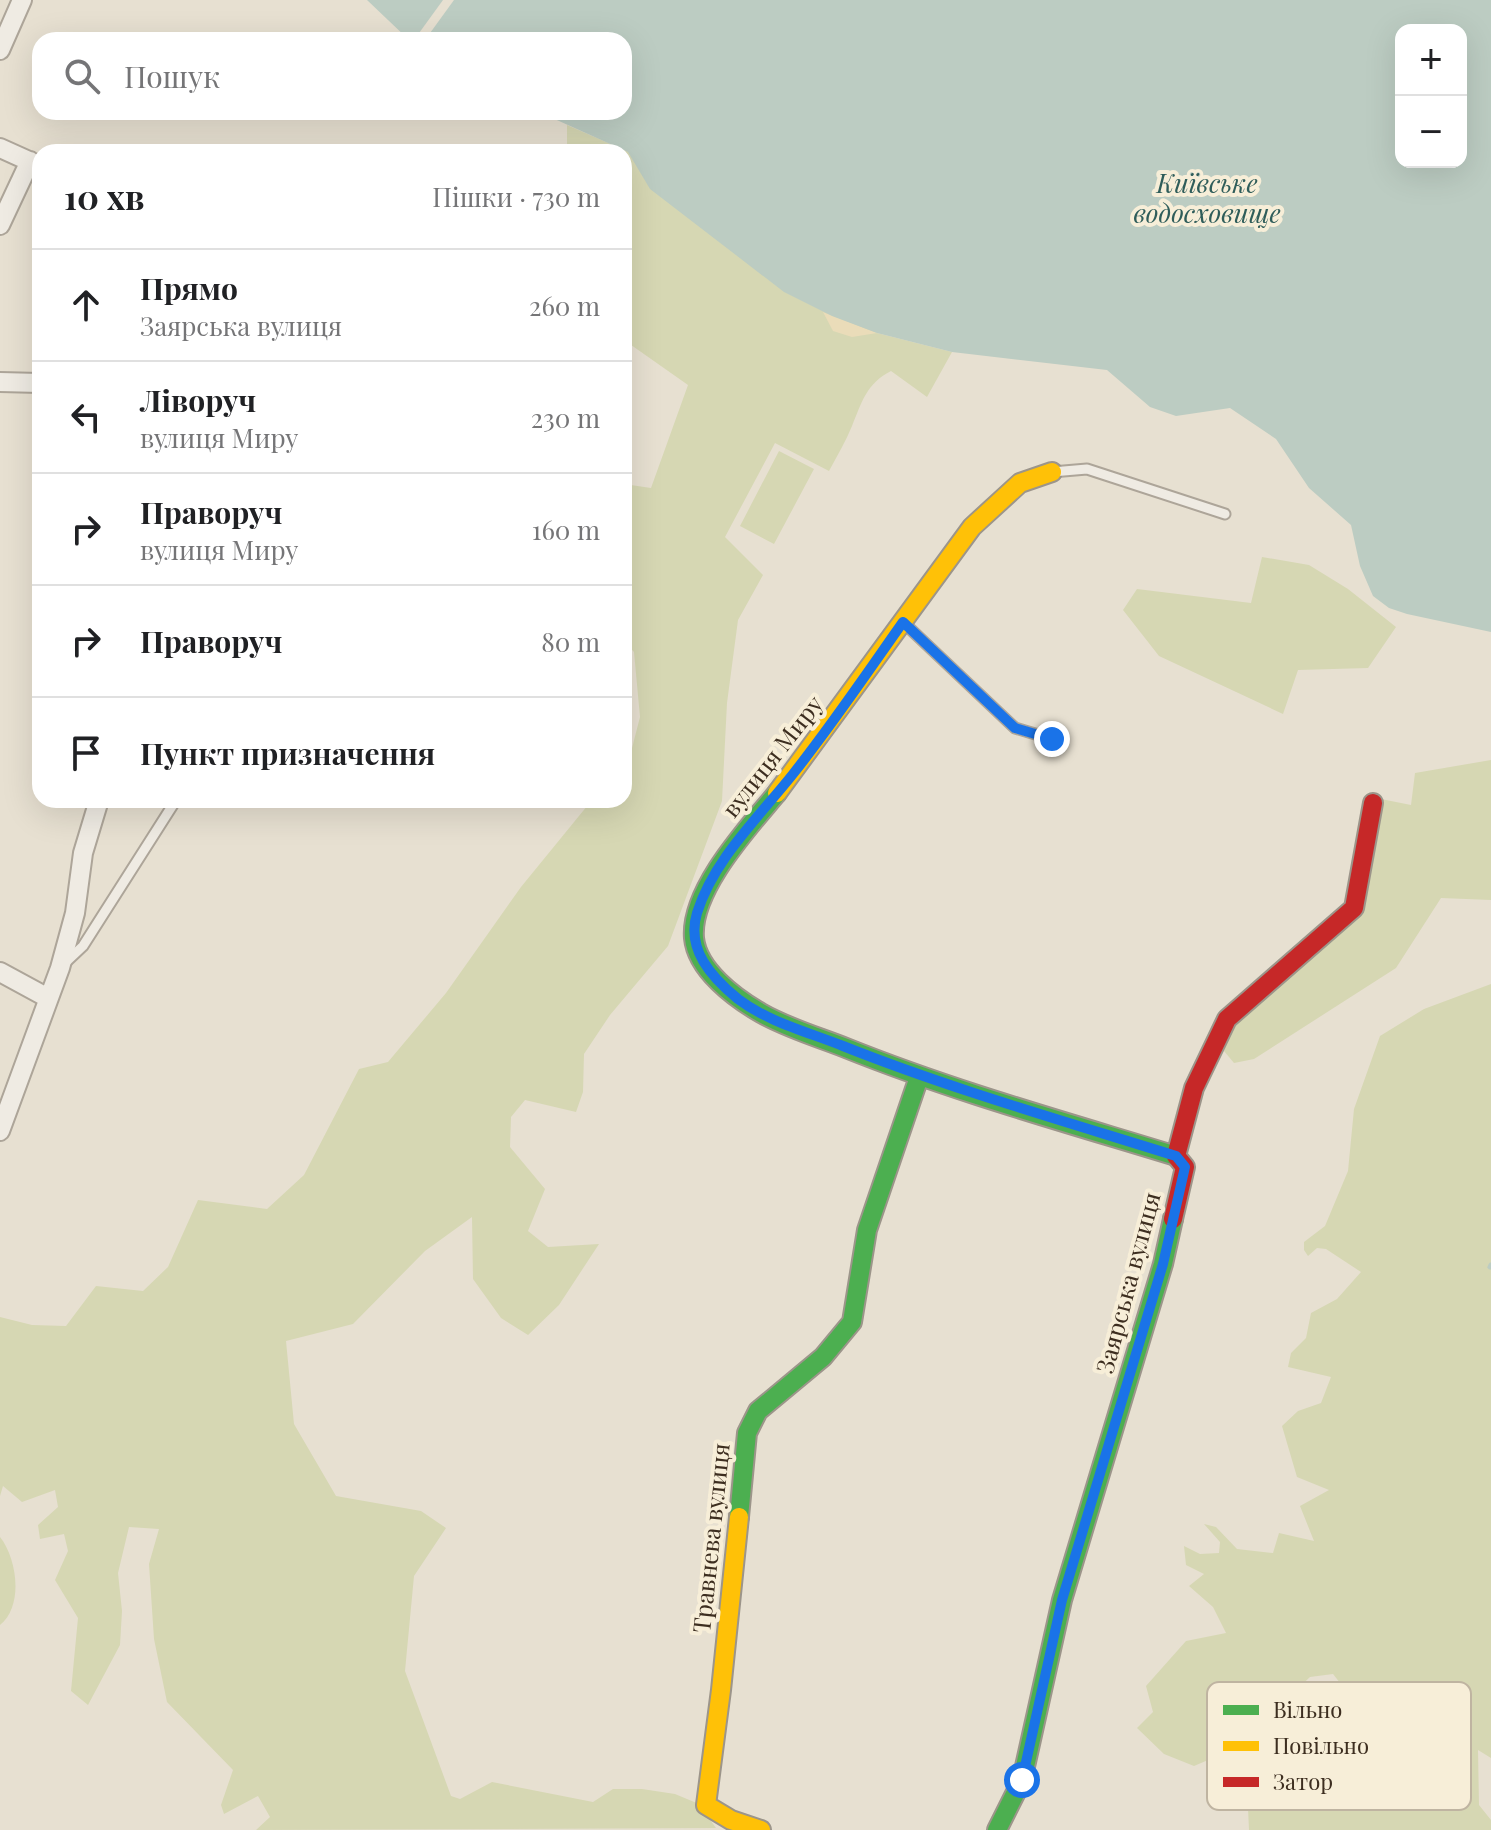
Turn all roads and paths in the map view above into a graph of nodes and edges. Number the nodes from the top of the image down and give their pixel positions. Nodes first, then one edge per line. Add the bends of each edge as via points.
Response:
1 (22, 0) edge
2 (0, 50) edge
3 (0, 148) edge
4 (32, 162) edge
5 (32, 168) edge
6 (0, 225) edge
7 (0, 382) edge
8 (32, 383) edge
9 (1052, 472) joint
10 (1225, 514) dead end
11 (903, 622) junction
12 (1052, 739) dead end
13 (1373, 803) dead end
14 (97, 808) edge
15 (171, 808) edge
16 (60, 968) junction
17 (0, 972) edge
18 (48, 998) junction
19 (919, 1077) junction
20 (0, 1131) edge
21 (1176, 1156) junction
22 (761, 1830) edge
23 (997, 1830) edge

1 - 2 street
3 - 4 street
5 - 6 street
7 - 8 street
9 - 10 lane via 1087,469
9 - 11 street, вулиця Миру via 1020,483 972,527
11 - 12 lane via 1015,728
11 - 19 street, вулиця Миру via 716,872 697,913 694,936 697,953 711,972 764,1015
13 - 21 street, Заярська вулиця via 1354,908 1227,1019 1194,1088
14 - 16 street
15 - 16 lane via 83,946
16 - 18 street
17 - 18 street
18 - 20 street
19 - 21 street, вулиця Миру
19 - 22 street, Травнева вулиця via 867,1230 852,1322 823,1357 758,1411 747,1433 706,1805
21 - 23 street, Заярська вулиця via 1185,1167 1163,1264 1062,1600 1022,1780

